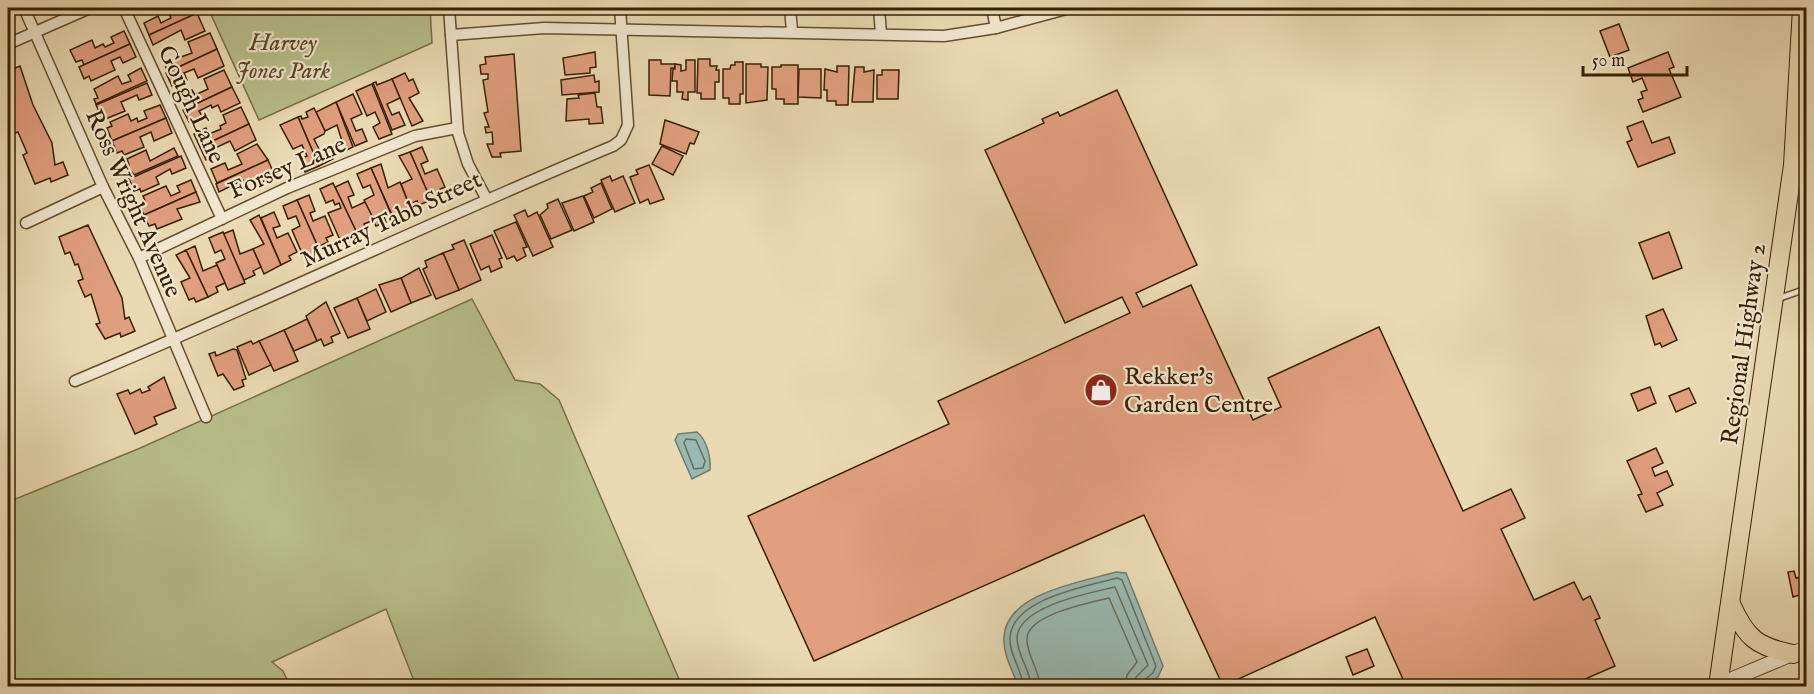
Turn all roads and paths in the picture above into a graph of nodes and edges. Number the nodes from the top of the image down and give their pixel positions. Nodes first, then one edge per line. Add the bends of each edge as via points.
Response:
1 (24, 8) edge
2 (90, 8) edge
3 (124, 8) edge
4 (449, 8) edge
5 (620, 8) edge
6 (790, 8) edge
7 (879, 8) edge
8 (992, 8) edge
9 (1070, 8) edge
10 (1802, 8) edge
11 (996, 28) junction
12 (622, 30) junction
13 (792, 31) junction
14 (35, 32) junction
15 (881, 34) junction
16 (451, 35) junction
17 (8, 44) edge
18 (457, 128) junction
19 (103, 187) junction
20 (486, 198) junction
21 (222, 219) junction
22 (26, 223) dead end
23 (139, 258) junction
24 (1806, 288) edge
25 (1773, 300) junction
26 (172, 341) junction
27 (75, 381) dead end
28 (206, 417) dead end
29 (1730, 602) junction
30 (1800, 651) edge
31 (1718, 686) edge

1 - 14 street, Ross Wright Avenue
2 - 14 street
3 - 21 street, Gough Lane
4 - 16 street
5 - 12 street, Murray Tabb Street
6 - 13 street
7 - 15 street
8 - 11 street
9 - 11 street
10 - 25 main road, Regional Highway 2 via 1793,165
11 - 15 street via 944,36
12 - 13 street via 761,34
12 - 16 street via 537,28
12 - 20 street, Murray Tabb Street via 628,125 621,140
13 - 15 street
14 - 17 street
14 - 19 street, Ross Wright Avenue
16 - 18 street
18 - 20 street via 468,164
18 - 21 street, Forsey Lane via 415,136
19 - 22 street
19 - 23 street, Ross Wright Avenue
20 - 26 street, Murray Tabb Street
21 - 23 street, Forsey Lane
23 - 26 street, Ross Wright Avenue
24 - 25 lane
25 - 29 main road, Regional Highway 2
26 - 27 street, Murray Tabb Street
26 - 28 street, Ross Wright Avenue
29 - 30 main road via 1741,627 1752,639 1768,649
29 - 31 main road, Regional Highway 2
30 - 31 street

